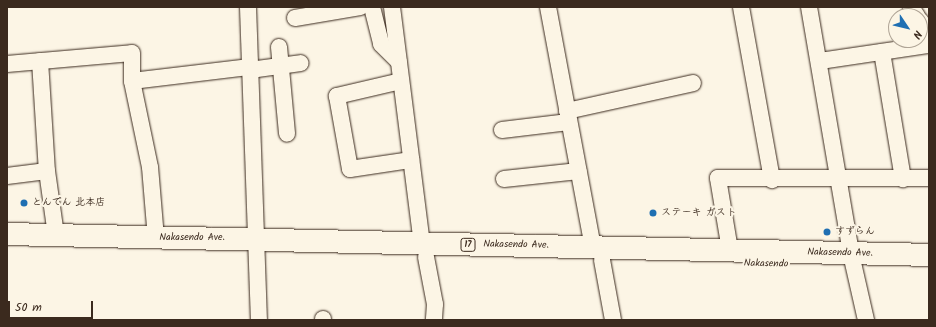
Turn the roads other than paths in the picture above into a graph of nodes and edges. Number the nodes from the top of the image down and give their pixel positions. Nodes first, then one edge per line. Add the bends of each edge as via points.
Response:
1 (248, 7) edge
2 (360, 7) edge
3 (372, 7) edge
4 (392, 7) edge
5 (741, 7) edge
6 (809, 7) edge
7 (550, 8) edge
8 (295, 18) dead end
9 (929, 45) edge
10 (279, 47) dead end
11 (882, 52) junction
12 (40, 61) junction
13 (820, 61) junction
14 (399, 62) junction
15 (301, 63) dead end
16 (7, 64) edge
17 (281, 66) junction
18 (250, 68) junction
19 (132, 81) junction
20 (402, 81) junction
21 (693, 83) dead end
22 (568, 116) junction
23 (502, 130) dead end
24 (287, 134) dead end
25 (411, 160) junction
26 (47, 171) junction
27 (579, 171) junction
28 (7, 176) edge
29 (903, 178) junction
30 (929, 178) edge
31 (504, 179) dead end
32 (772, 180) junction
33 (839, 180) junction
34 (7, 234) edge
35 (56, 235) junction
36 (156, 238) junction
37 (257, 246) junction
38 (7, 249) edge
39 (730, 250) junction
40 (424, 251) junction
41 (598, 254) junction
42 (929, 255) edge
43 (852, 260) junction
44 (929, 266) edge
45 (259, 320) edge
46 (434, 320) edge
47 (613, 320) edge
48 (866, 320) edge

1 - 18 street
2 - 8 street
3 - 14 street via 381,44
4 - 14 street
5 - 32 street
6 - 13 street
7 - 22 street
9 - 11 street
10 - 17 street
11 - 13 street
11 - 29 street
12 - 16 street
12 - 19 street via 132,53
12 - 26 street
13 - 33 street
14 - 20 street
15 - 17 street
17 - 18 street
17 - 24 street
18 - 19 street
18 - 37 street
19 - 36 street via 150,167
20 - 25 street
20 - 25 street via 337,96 350,169
21 - 22 street
22 - 23 street
22 - 27 street
25 - 40 street
26 - 28 street
26 - 35 street
27 - 31 street
27 - 41 street
29 - 30 street
29 - 33 street
32 - 33 street
32 - 39 street via 718,178
33 - 43 street
34 - 35 highway, Nakasendo Ave. / 17
35 - 36 highway, Nakasendo Ave. / 17
36 - 37 highway, Nakasendo Ave. / 17
37 - 38 highway, Nakasendo Ave. / 17
37 - 40 highway, Nakasendo Ave. / 17
37 - 45 street
39 - 41 highway, Nakasendo Ave. / 17
39 - 43 highway, Nakasendo Ave. / 17
40 - 41 highway, Nakasendo Ave. / 17
40 - 46 street via 434,304
41 - 43 highway, Nakasendo / 17
41 - 47 street
42 - 43 highway, Nakasendo Ave. / 17
43 - 44 highway, Nakasendo / 17
43 - 48 street

